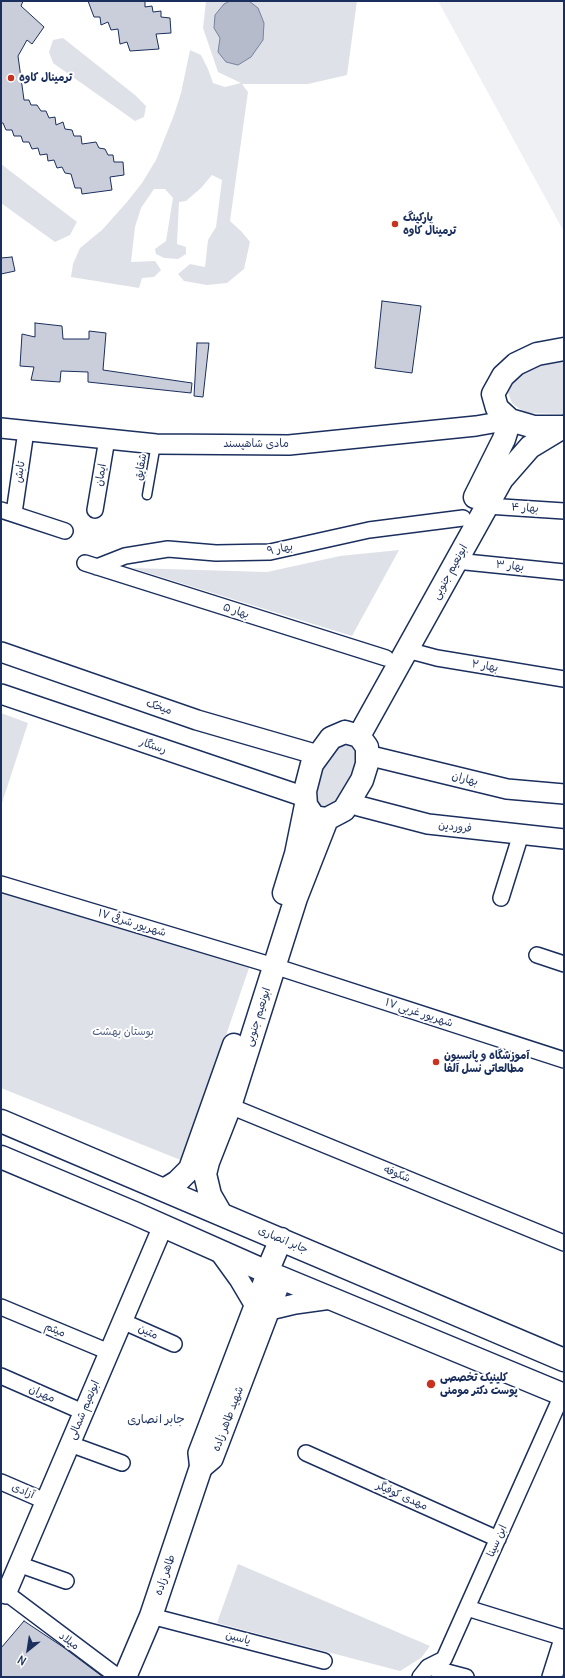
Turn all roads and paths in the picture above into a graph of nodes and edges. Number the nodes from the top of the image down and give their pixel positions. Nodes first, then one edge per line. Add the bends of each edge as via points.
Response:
1 (564, 349) edge
2 (510, 420) junction
3 (563, 427) edge
4 (1, 428) edge
5 (26, 431) junction
6 (107, 439) junction
7 (156, 444) junction
8 (147, 495) dead end
9 (487, 506) junction
10 (95, 510) dead end
11 (7, 511) edge
12 (564, 511) edge
13 (464, 518) junction
14 (65, 531) dead end
15 (456, 561) junction
16 (91, 565) joint
17 (564, 572) edge
18 (407, 650) junction
19 (1, 652) edge
20 (386, 658) junction
21 (564, 679) edge
22 (1, 694) edge
23 (357, 741) junction
24 (318, 755) junction
25 (564, 794) edge
26 (350, 800) junction
27 (306, 801) junction
28 (327, 819) junction
29 (521, 834) junction
30 (564, 838) edge
31 (1, 884) edge
32 (501, 898) dead end
33 (537, 955) dead end
34 (268, 964) junction
35 (564, 964) edge
36 (564, 1060) edge
37 (230, 1106) junction
38 (1, 1121) edge
39 (1, 1157) edge
40 (164, 1190) junction
41 (221, 1214) junction
42 (163, 1226) junction
43 (288, 1243) junction
44 (564, 1243) edge
45 (218, 1250) junction
46 (275, 1275) junction
47 (331, 1299) junction
48 (1, 1307) edge
49 (262, 1308) junction
50 (122, 1320) junction
51 (174, 1344) dead end
52 (109, 1352) junction
53 (564, 1360) edge
54 (1, 1376) edge
55 (563, 1395) edge
56 (83, 1412) junction
57 (70, 1444) junction
58 (306, 1453) dead end
59 (122, 1463) dead end
60 (200, 1470) joint
61 (1, 1482) edge
62 (45, 1501) junction
63 (498, 1539) junction
64 (18, 1564) junction
65 (66, 1582) dead end
66 (3, 1592) edge
67 (467, 1608) junction
68 (151, 1616) junction
69 (564, 1638) edge
70 (324, 1661) dead end
71 (564, 1662) edge
72 (424, 1672) edge
73 (118, 1677) edge
74 (125, 1677) edge
75 (466, 1677) edge
76 (552, 1677) edge
77 (560, 1677) edge

1 - 2 main road via 537,354 516,364 503,376 492,394 497,408
2 - 3 main road via 534,427
2 - 7 street, مادی شاهپسند via 476,426 289,445
2 - 13 main road, ابونعیم جنوبی via 494,459
3 - 9 main road, ابونعیم جنوبی via 530,446 502,479
4 - 5 street, مادی شاهپسند
5 - 6 street, مادی شاهپسند
5 - 11 street, تابش
6 - 7 street, مادی شاهپسند
6 - 10 street, ایمان
7 - 8 lane, شقایق
9 - 12 street, بهار ۴
9 - 15 main road, ابونعیم جنوبی
11 - 14 street, تابش
13 - 16 street, بهار ۹ via 369,530 270,552 216,553 168,549
13 - 20 main road, ابونعیم جنوبی
15 - 17 street, بهار ۳
15 - 18 main road, ابونعیم جنوبی
16 - 20 street, بهار ۵
18 - 21 street, بهار ۲ via 437,658
18 - 23 main road, ابونعیم جنوبی
19 - 24 street, میخک via 197,720
20 - 23 main road, ابونعیم جنوبی
22 - 27 street, رستگار
23 - 24 main road via 331,738
23 - 25 street, بهاران via 507,789
23 - 26 main road via 367,764 362,780
24 - 27 main road via 312,764 305,791
26 - 28 main road via 344,810
26 - 29 street, فروردین via 359,806 428,824
27 - 28 main road via 314,817
27 - 34 main road, ابونعیم جنوبی via 296,854
28 - 34 main road, ابونعیم جنوبی
29 - 30 street, فروردین
29 - 32 street
31 - 34 street, ۱۷ شهریور شرقی
33 - 35 street
34 - 36 street, ۱۷ شهریور غربی
34 - 37 main road, ابونعیم جنوبی
34 - 40 main road, ابونعیم جنوبی via 190,1169
37 - 41 main road, ابونعیم جنوبی via 205,1174 210,1195
37 - 44 street, شکوفه
38 - 40 main road, جابر انصاری
39 - 42 main road
40 - 41 main road, جابر انصاری
41 - 43 main road, جابر انصاری
42 - 45 main road
42 - 50 street, ابونعیم شمالی
43 - 46 main road
43 - 53 main road, جابر انصاری
45 - 46 main road
45 - 49 street
46 - 47 main road
46 - 49 street, شهید طاهر زاده
47 - 49 street
47 - 55 main road
48 - 52 street, میثم
49 - 60 street, شهید طاهر زاده via 198,1454
50 - 51 street, متین
50 - 52 street, ابونعیم شمالی
52 - 56 street, ابونعیم شمالی
54 - 56 street, مهران
55 - 63 street, ابن سینا
56 - 57 street, ابونعیم شمالی
57 - 59 street
57 - 62 street, ابونعیم شمالی
58 - 63 street, مهدی کوفیگر
60 - 68 main road, طاهر زاده
61 - 62 street, آزادی
62 - 64 street, ابونعیم شمالی
63 - 67 street, ابن سینا
64 - 65 street
64 - 66 street, ابونعیم شمالی
66 - 73 street, میلاد
67 - 69 street
67 - 72 street, ابن سینا via 444,1659
68 - 70 street, یاسین
68 - 74 main road, طاهر زاده
69 - 76 street
71 - 77 street
72 - 75 street

